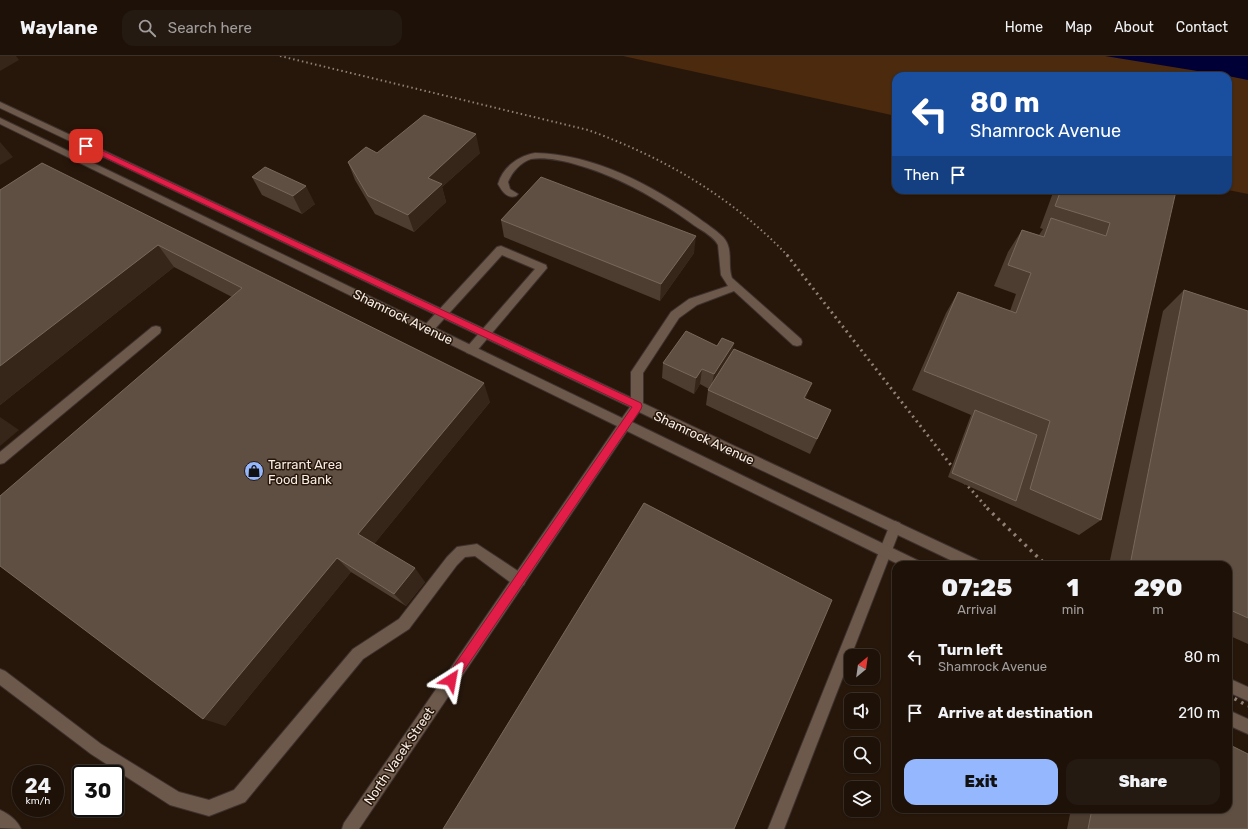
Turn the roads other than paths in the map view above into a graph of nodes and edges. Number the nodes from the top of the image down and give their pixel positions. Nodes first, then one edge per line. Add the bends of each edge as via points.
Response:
1 (0, 106) edge
2 (0, 121) edge
3 (513, 194) dead end
4 (734, 287) junction
5 (442, 314) junction
6 (428, 329) junction
7 (156, 330) dead end
8 (485, 334) junction
9 (797, 342) dead end
10 (471, 350) junction
11 (638, 406) junction
12 (625, 424) junction
13 (0, 459) edge
14 (895, 527) junction
15 (885, 551) junction
16 (906, 561) edge
17 (967, 561) edge
18 (519, 580) junction
19 (0, 676) edge
20 (1232, 686) edge
21 (1248, 694) edge
22 (1232, 719) edge
23 (1248, 727) edge
24 (0, 818) edge
25 (13, 829) edge
26 (350, 829) edge
27 (776, 829) edge

1 - 5 street, Shamrock Avenue
2 - 6 street, Shamrock Avenue
3 - 4 street via 504,188 503,180 515,164 533,156 576,163 631,182 671,204 720,240 726,253 725,274
4 - 9 street
4 - 11 street via 693,302 675,315 637,372
5 - 6 street
5 - 8 street, Shamrock Avenue
5 - 8 street via 501,250 542,268
6 - 10 street, Shamrock Avenue
7 - 13 street
8 - 10 street
8 - 11 street, Shamrock Avenue
10 - 12 street, Shamrock Avenue
11 - 12 street, North Vacek Street
11 - 14 street, Shamrock Avenue
12 - 15 street, Shamrock Avenue
12 - 18 street, North Vacek Street
14 - 15 street
14 - 17 street, Shamrock Avenue
15 - 16 street, Shamrock Avenue
15 - 27 street
18 - 19 street via 477,550 462,551 404,624 358,654 239,796 209,808 176,799 96,749
18 - 26 street, North Vacek Street
20 - 21 street
22 - 23 street
24 - 25 street

